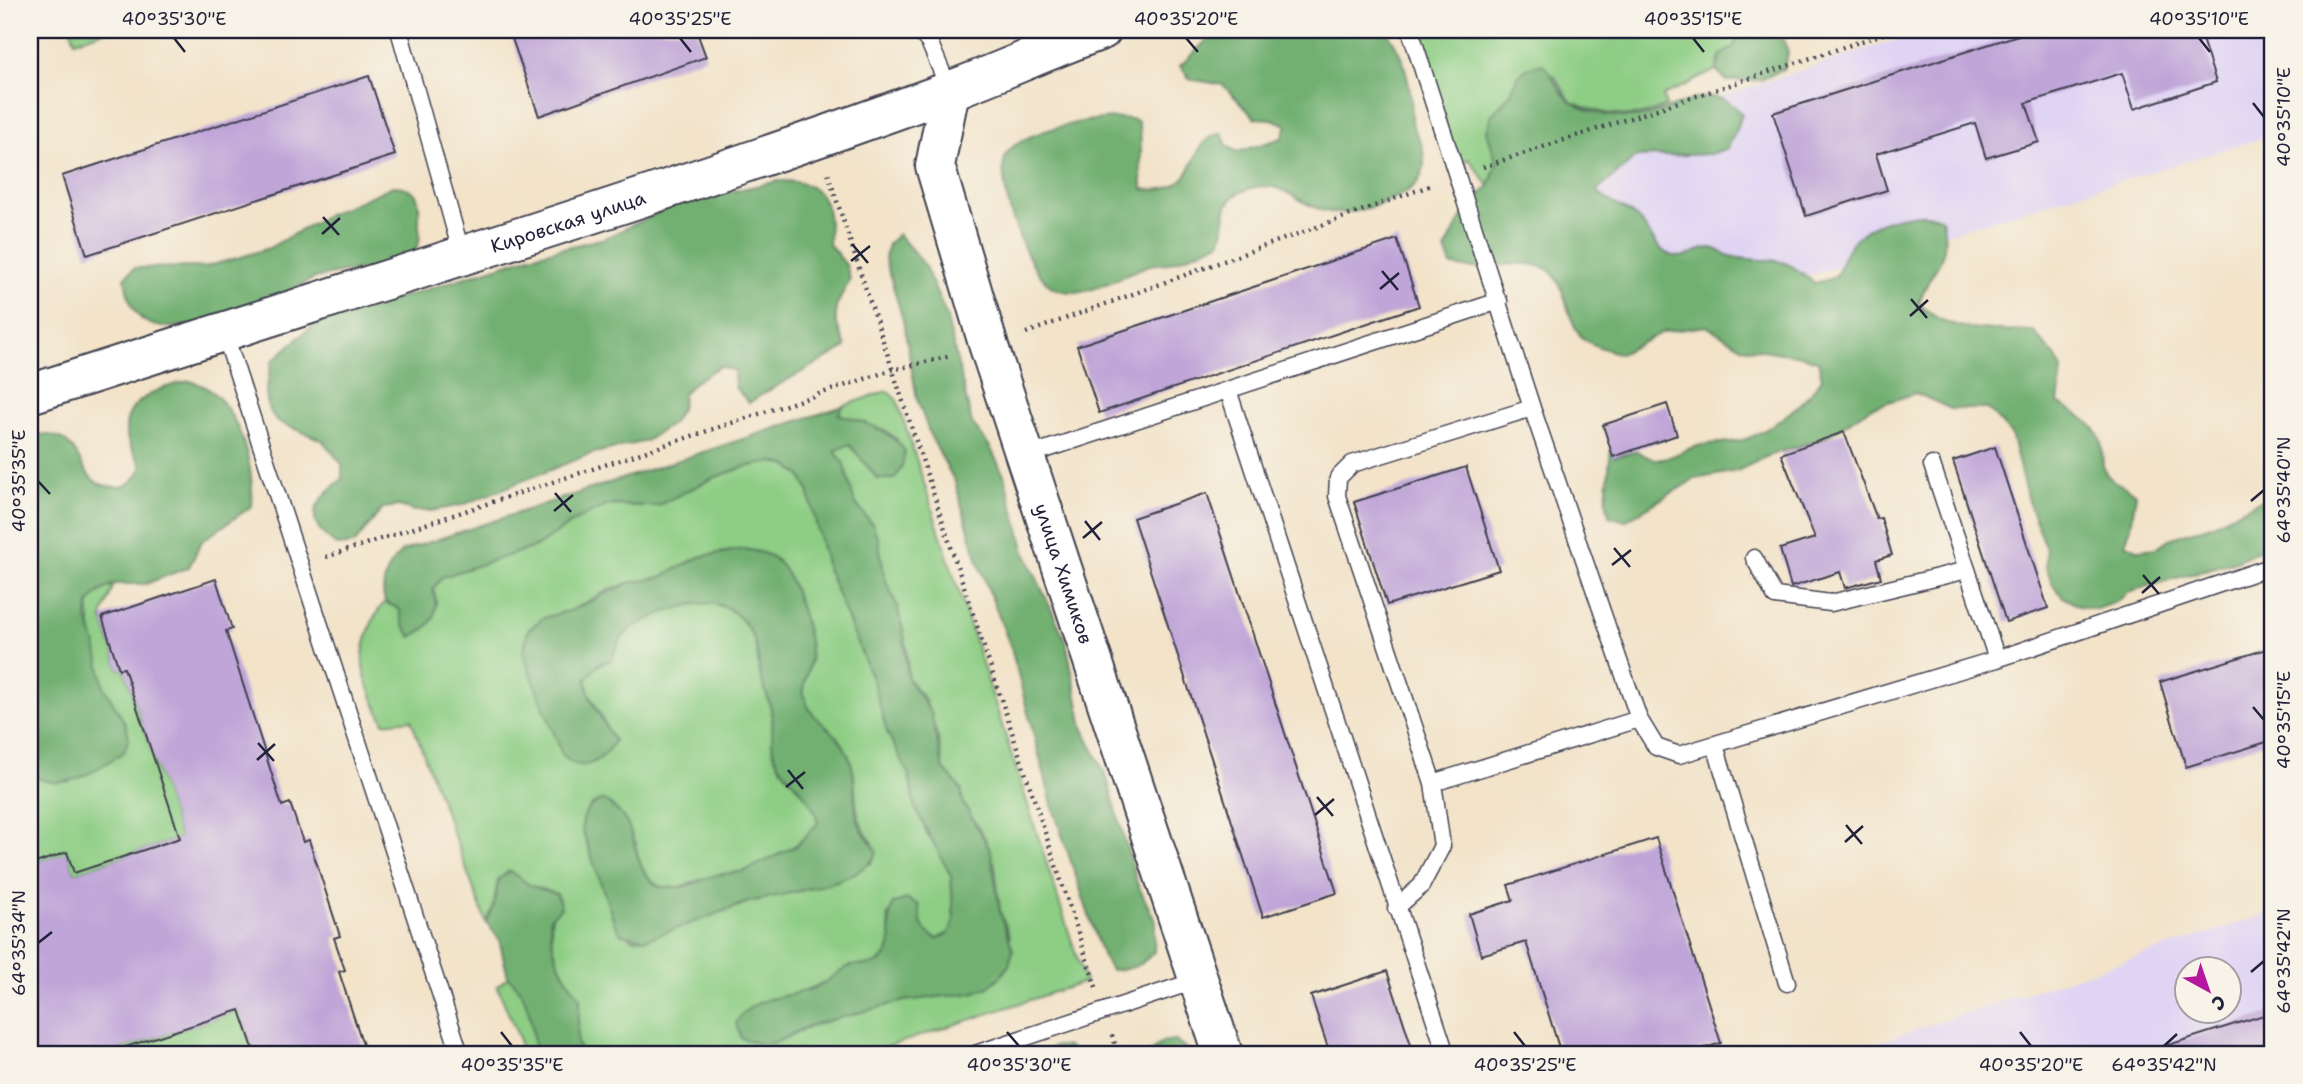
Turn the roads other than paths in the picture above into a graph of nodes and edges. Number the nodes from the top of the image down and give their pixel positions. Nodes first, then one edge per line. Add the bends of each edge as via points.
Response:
1 (399, 30) edge
2 (919, 30) edge
3 (1102, 30) edge
4 (1410, 30) edge
5 (934, 37) edge
6 (1056, 40) edge
7 (950, 91) junction
8 (462, 255) junction
9 (1499, 301) junction
10 (223, 330) junction
11 (1228, 390) junction
12 (30, 393) edge
13 (1532, 408) junction
14 (1025, 457) junction
15 (1931, 465) dead end
16 (1754, 558) dead end
17 (2273, 566) edge
18 (1967, 570) junction
19 (1997, 659) junction
20 (1639, 719) junction
21 (1715, 745) junction
22 (1433, 783) junction
23 (1396, 908) junction
24 (1198, 980) junction
25 (1787, 983) dead end
26 (460, 1054) edge
27 (975, 1054) edge
28 (1223, 1054) edge
29 (1446, 1054) edge

1 - 8 lane
2 - 5 lane
3 - 6 street, Кировская улица
4 - 9 lane
5 - 7 lane
6 - 7 street, Кировская улица
7 - 8 street, Кировская улица
7 - 14 street, улица Химиков via 935,166
8 - 10 street, Кировская улица
9 - 11 lane
9 - 13 lane
10 - 12 street, Кировская улица
10 - 26 lane
11 - 14 lane
11 - 23 lane
13 - 20 lane
13 - 22 lane via 1352,464 1338,478 1337,496
14 - 24 street, улица Химиков
15 - 18 lane
16 - 18 lane via 1775,596 1831,603
17 - 19 lane
18 - 19 lane
19 - 21 lane
20 - 21 lane via 1656,747 1679,755
20 - 22 lane
21 - 25 lane
22 - 23 lane via 1442,846 1421,886
23 - 29 lane
24 - 27 lane
24 - 28 street, улица Химиков

